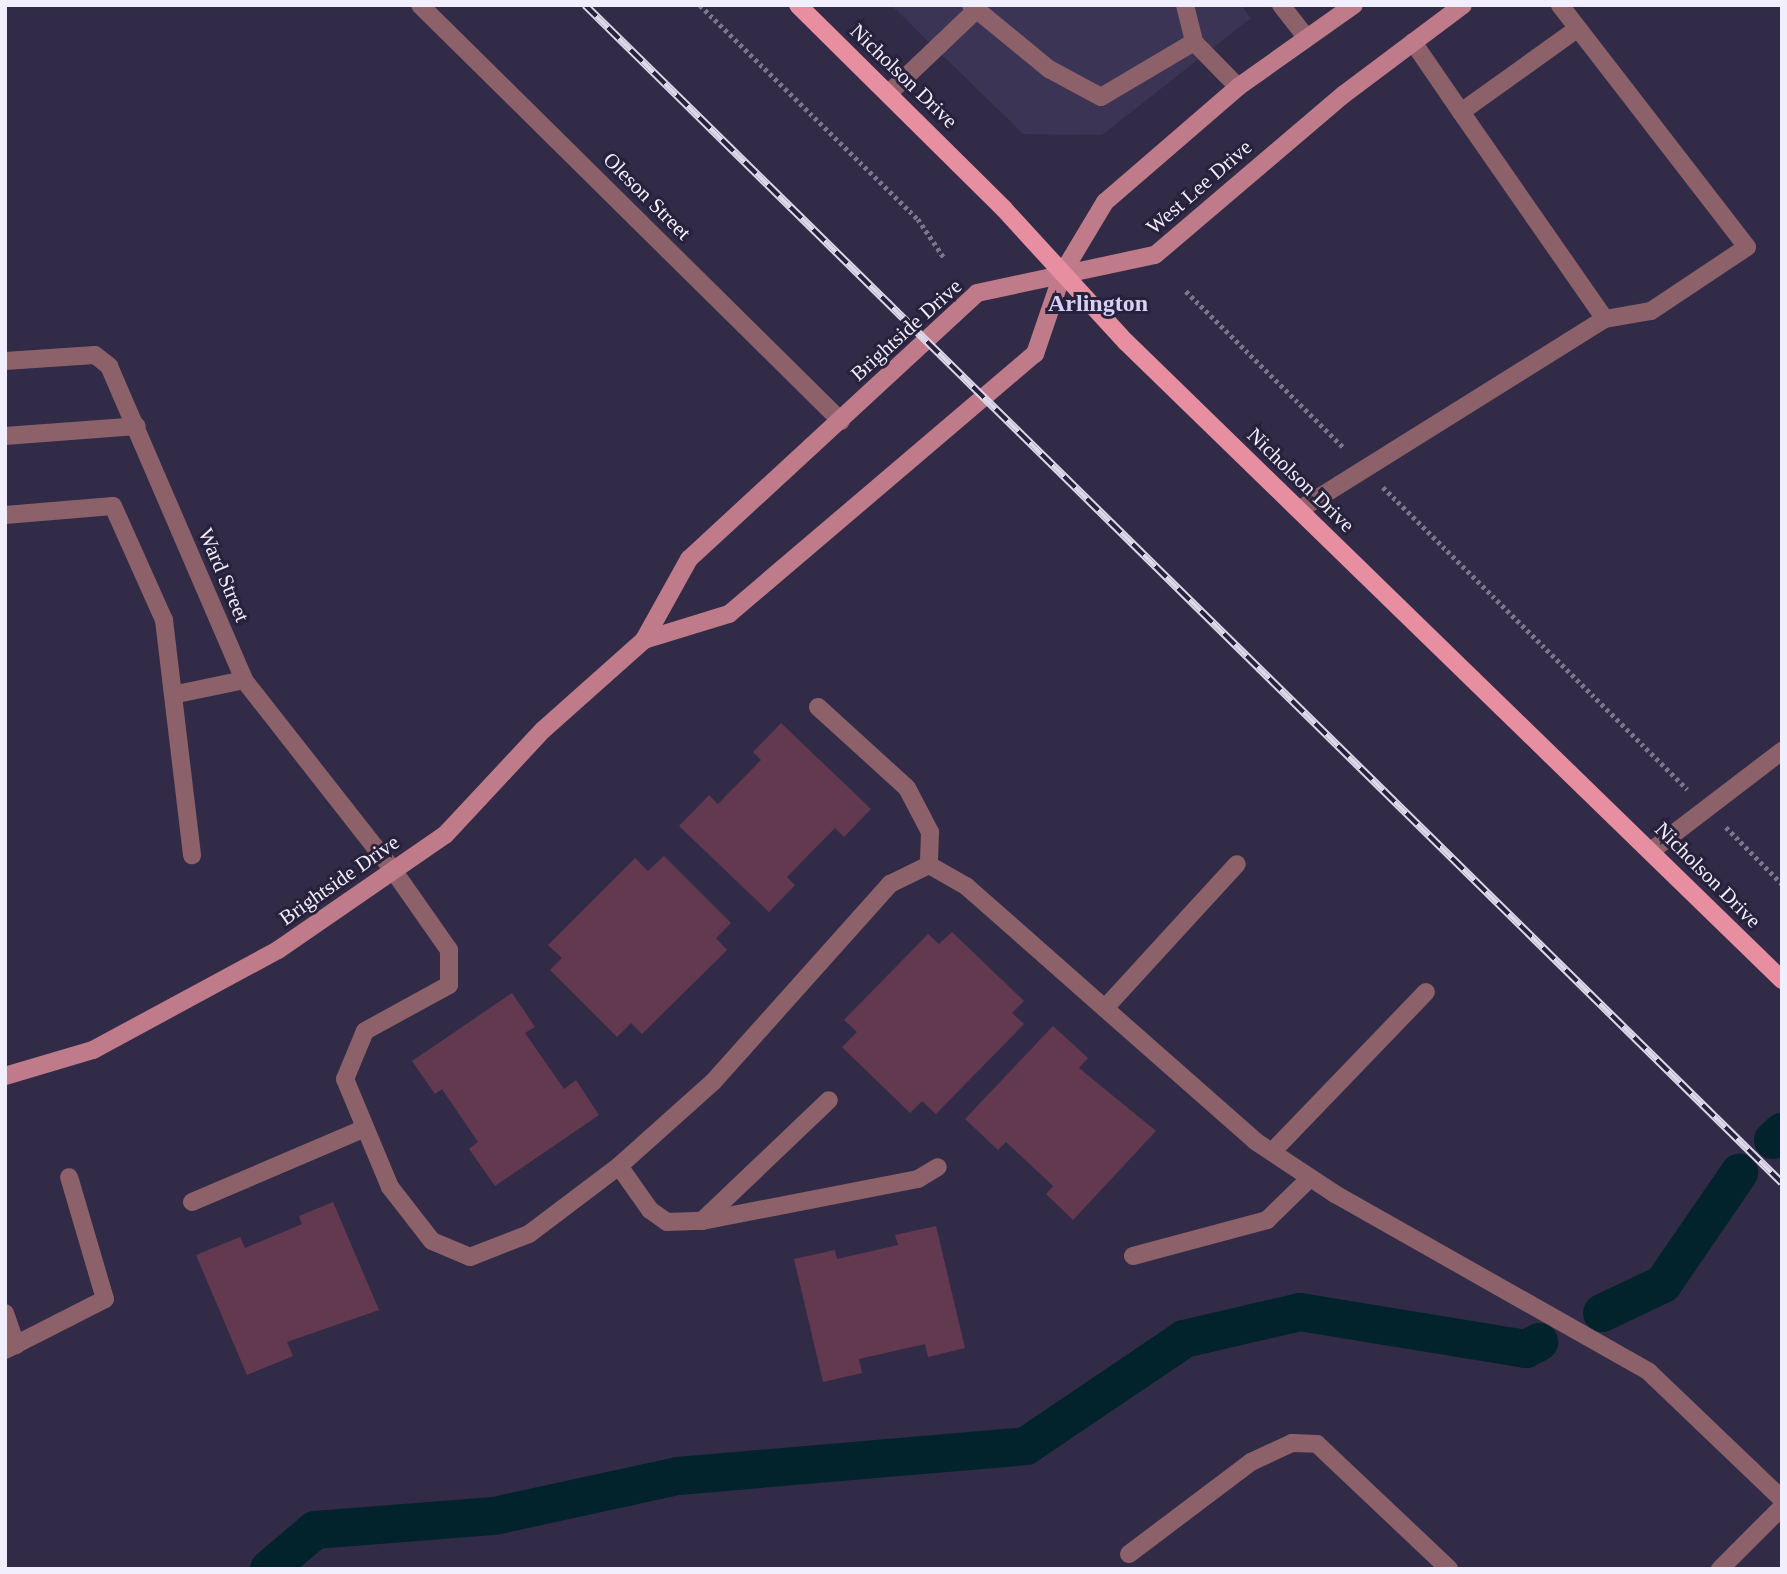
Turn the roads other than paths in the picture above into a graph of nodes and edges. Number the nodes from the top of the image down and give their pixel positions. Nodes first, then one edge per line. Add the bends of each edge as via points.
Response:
1 (420, 5) edge
2 (798, 5) edge
3 (1185, 5) edge
4 (1281, 5) edge
5 (1354, 5) edge
6 (1462, 5) edge
7 (1560, 5) edge
8 (974, 8) edge
9 (1577, 29) junction
10 (1306, 37) junction
11 (1194, 42) junction
12 (1413, 42) junction
13 (1238, 87) junction
14 (890, 92) junction
15 (1461, 112) junction
16 (1063, 272) junction
17 (1605, 319) junction
18 (5, 361) edge
19 (841, 421) junction
20 (137, 426) junction
21 (5, 436) edge
22 (1299, 510) junction
23 (5, 515) edge
24 (644, 640) junction
25 (244, 680) junction
26 (177, 694) junction
27 (818, 707) dead end
28 (1782, 751) edge
29 (1651, 851) junction
30 (192, 855) dead end
31 (1237, 864) dead end
32 (929, 865) junction
33 (393, 870) junction
34 (1782, 980) edge
35 (1426, 992) dead end
36 (1105, 1008) junction
37 (5, 1076) edge
38 (829, 1100) dead end
39 (361, 1130) junction
40 (1272, 1152) junction
41 (619, 1166) junction
42 (938, 1167) dead end
43 (69, 1177) dead end
44 (1310, 1178) junction
45 (192, 1202) dead end
46 (702, 1221) junction
47 (1133, 1256) dead end
48 (5, 1313) edge
49 (11, 1348) edge
50 (1782, 1499) edge
51 (1782, 1507) edge
52 (1129, 1554) dead end
53 (1449, 1569) edge
54 (1720, 1569) edge

1 - 19 street, Oleson Street
2 - 14 main road, Nicholson Drive
3 - 11 street
4 - 10 street
5 - 10 main road
6 - 12 main road, West Lee Drive
7 - 9 street
8 - 11 street via 1049,69 1101,97
8 - 14 street
9 - 15 street
9 - 17 street via 1747,247 1651,311
10 - 13 main road
11 - 13 street
12 - 15 street
12 - 16 main road, West Lee Drive via 1155,256
13 - 16 main road via 1105,202
14 - 16 main road, Nicholson Drive
15 - 17 street
16 - 19 main road, Brightside Drive via 977,293
16 - 22 main road, Nicholson Drive
16 - 24 main road, Brightside Drive via 1035,354 729,614
17 - 22 street
18 - 20 street, Ward Street via 95,355 110,366
19 - 24 main road, Brightside Drive via 689,559
20 - 21 street
20 - 25 street, Ward Street
22 - 29 main road, Nicholson Drive
23 - 26 street via 113,506 164,620
24 - 33 main road, Brightside Drive via 543,730 445,835
25 - 26 street
25 - 33 street, Ward Street
26 - 30 street
27 - 32 street via 913,796 930,832
28 - 29 street
29 - 34 main road, Nicholson Drive
31 - 36 street
32 - 36 street via 966,886
32 - 41 street via 890,884 713,1082
33 - 37 main road, Brightside Drive via 278,950 161,1014 93,1050
33 - 39 street, Ward Street via 449,950 449,985 366,1031 345,1079
35 - 40 street
36 - 40 street
38 - 46 street
39 - 41 street via 390,1187 432,1241 470,1257 529,1234
39 - 45 street
40 - 44 street
41 - 46 street via 650,1210 667,1222
42 - 46 street via 918,1179
43 - 49 street via 105,1299
44 - 47 street via 1267,1220
44 - 50 street via 1650,1372
48 - 49 street
51 - 54 street
52 - 53 street via 1251,1462 1274,1448 1305,1444 1336,1456

